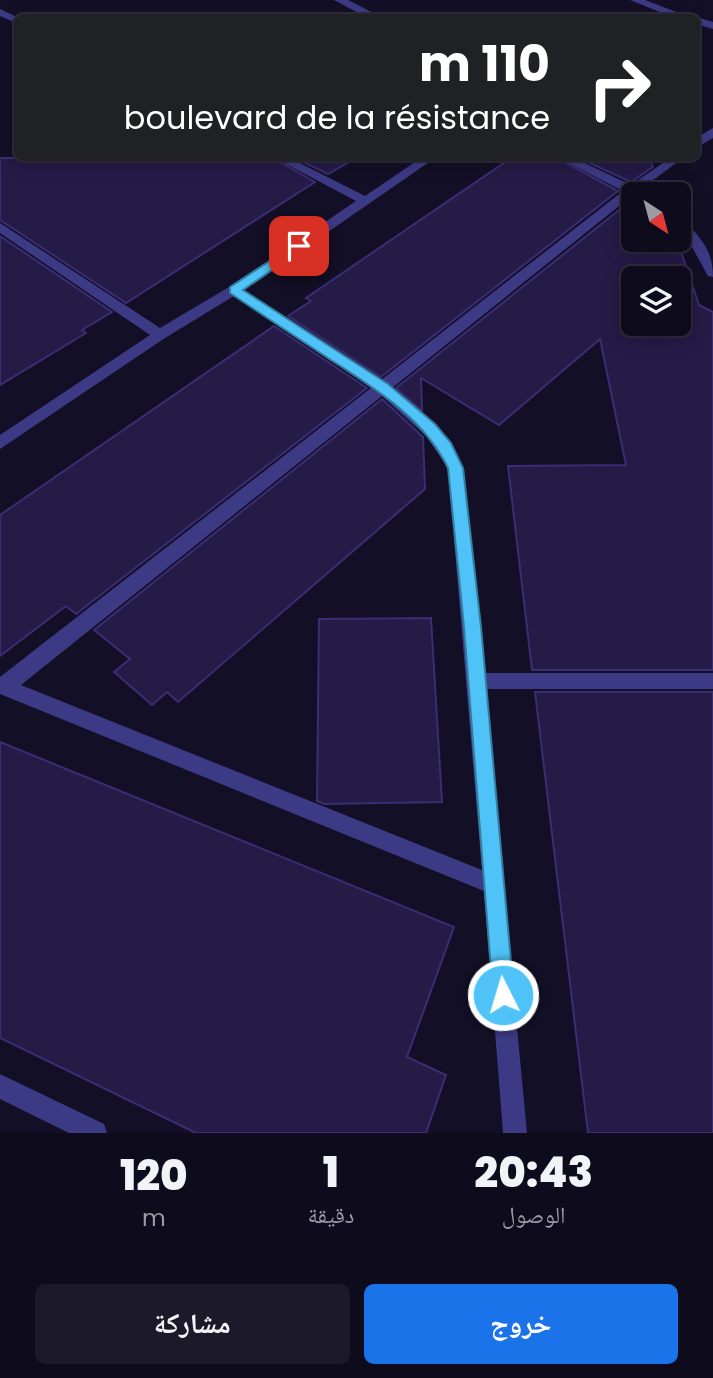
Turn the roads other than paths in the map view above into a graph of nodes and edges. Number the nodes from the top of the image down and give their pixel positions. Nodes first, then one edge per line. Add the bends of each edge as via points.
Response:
1 (339, 0) edge
2 (635, 0) edge
3 (663, 0) edge
4 (653, 7) junction
5 (369, 14) edge
6 (642, 14) edge
7 (675, 14) edge
8 (287, 161) edge
9 (425, 161) edge
10 (571, 161) edge
11 (673, 161) edge
12 (648, 182) edge
13 (621, 185) edge
14 (365, 201) junction
15 (621, 204) edge
16 (0, 228) edge
17 (691, 236) edge
18 (713, 273) edge
19 (234, 290) junction
20 (160, 335) junction
21 (383, 388) junction
22 (0, 443) edge
23 (477, 681) junction
24 (713, 681) edge
25 (2, 686) edge
26 (494, 885) junction
27 (0, 1086) edge
28 (95, 1133) edge
29 (515, 1133) edge

1 - 5 street
2 - 4 street
3 - 4 street
4 - 6 street
4 - 7 street
8 - 14 street
9 - 14 street
10 - 13 street
11 - 12 street
14 - 19 street
15 - 21 street
16 - 20 street
17 - 18 street
19 - 20 street
19 - 21 street
20 - 22 street
21 - 23 street via 430,428 456,468
21 - 25 street
23 - 24 street
23 - 26 street
25 - 26 street
26 - 29 street
27 - 28 street

